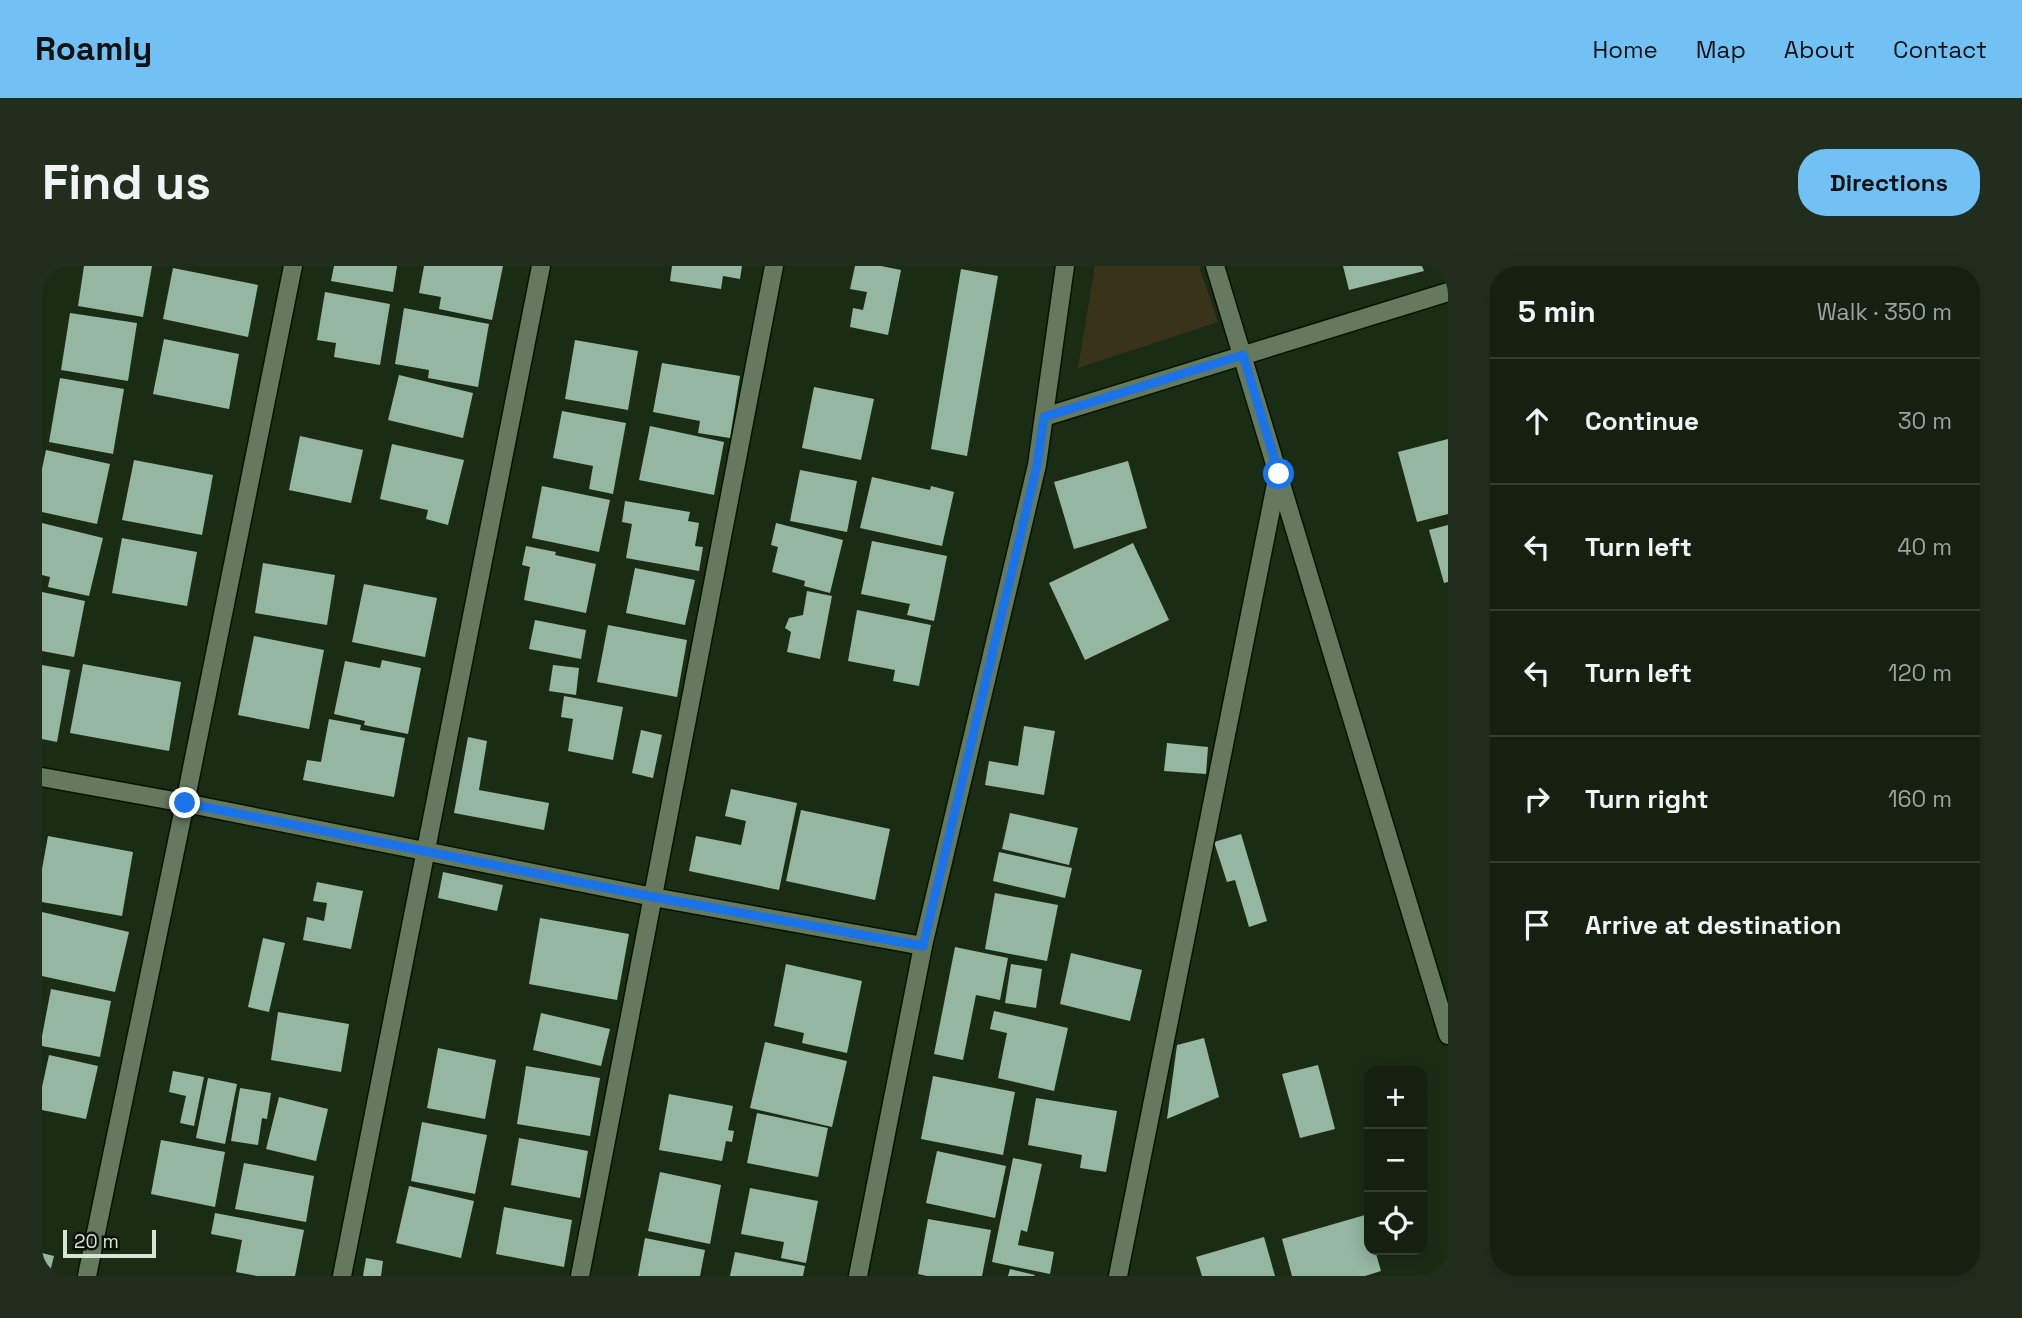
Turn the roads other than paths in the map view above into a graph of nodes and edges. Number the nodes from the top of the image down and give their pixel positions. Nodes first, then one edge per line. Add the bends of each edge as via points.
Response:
1 (293, 266) edge
2 (541, 266) edge
3 (774, 266) edge
4 (1065, 266) edge
5 (1215, 266) edge
6 (1448, 292) edge
7 (1243, 355) junction
8 (1044, 417) junction
9 (1279, 474) junction
10 (42, 777) edge
11 (185, 803) junction
12 (425, 851) junction
13 (653, 897) junction
14 (923, 946) junction
15 (1448, 1035) edge
16 (87, 1276) edge
17 (342, 1276) edge
18 (580, 1276) edge
19 (858, 1276) edge
20 (1118, 1276) edge

1 - 11 street
2 - 12 street
3 - 13 street
4 - 8 street
5 - 7 street
6 - 7 street
7 - 8 street
7 - 9 street
8 - 14 street via 1037,465
9 - 15 street
9 - 20 street
10 - 11 street
11 - 12 street
11 - 16 street
12 - 13 street
12 - 17 street
13 - 14 street
13 - 18 street
14 - 19 street

